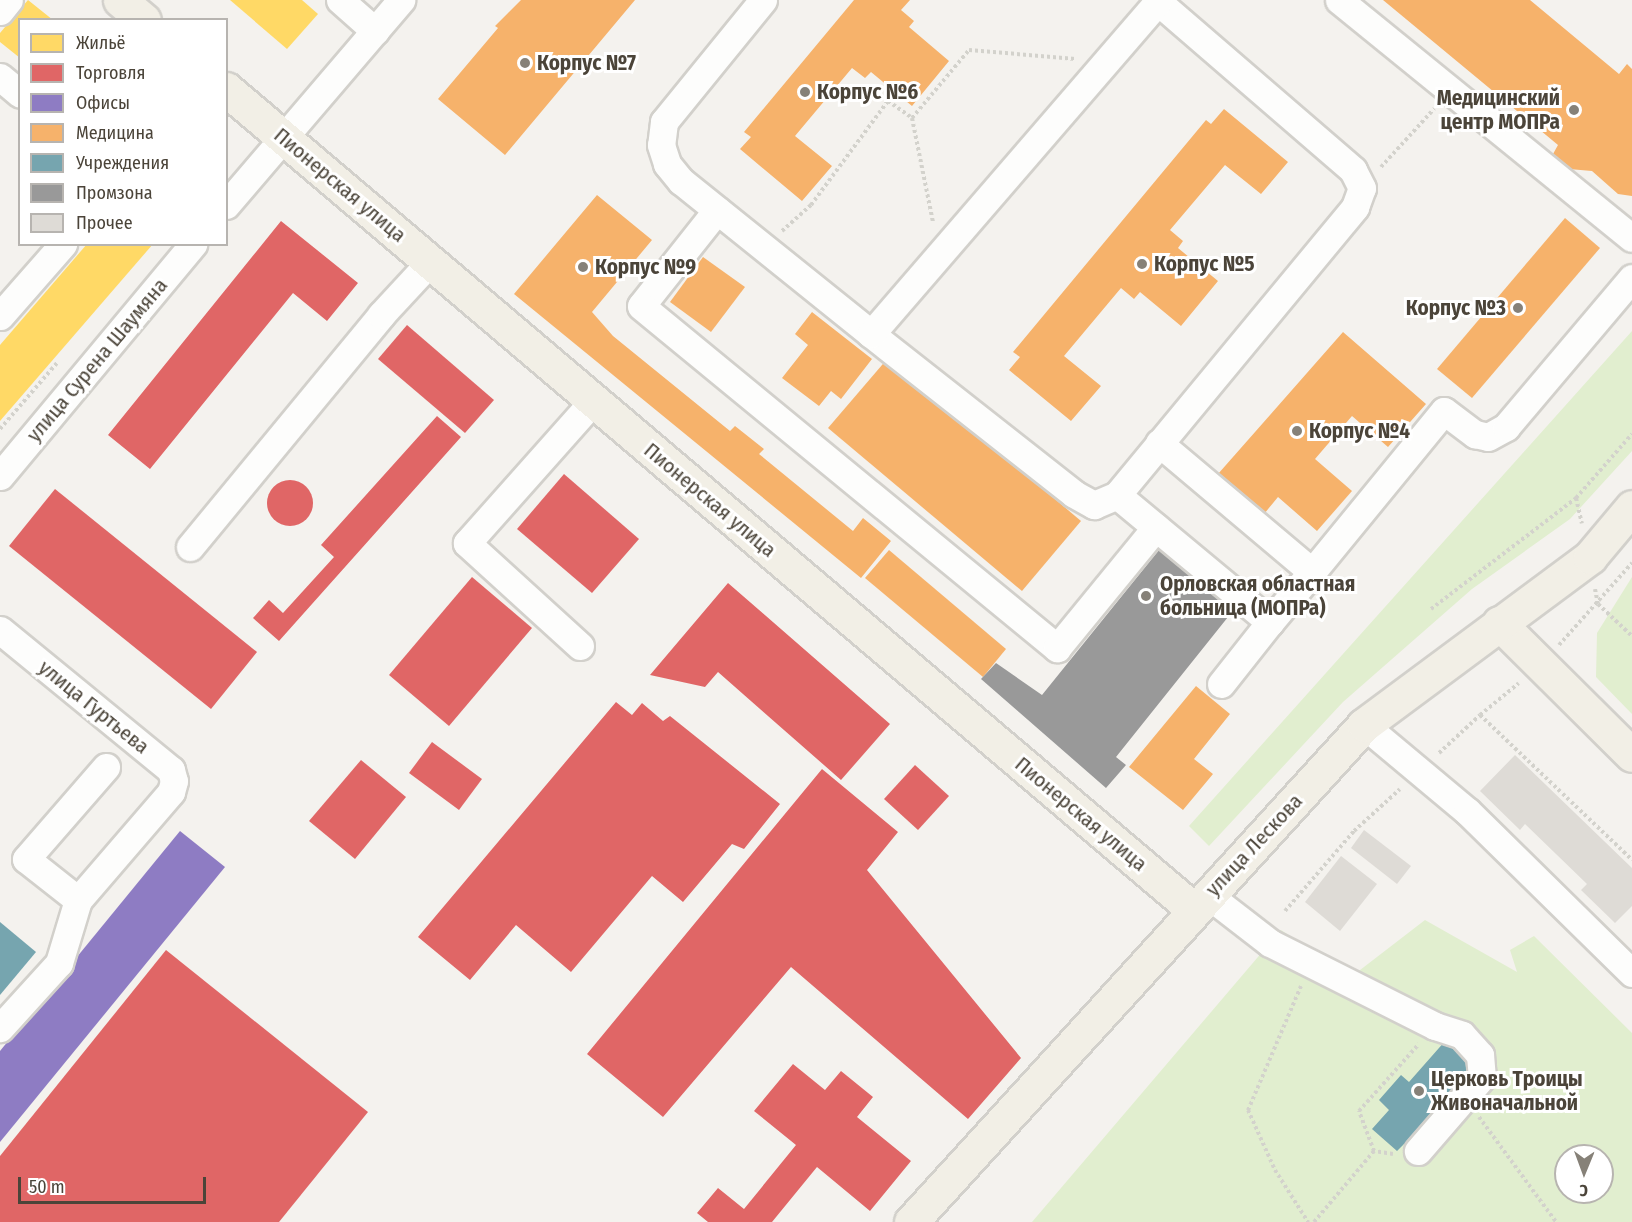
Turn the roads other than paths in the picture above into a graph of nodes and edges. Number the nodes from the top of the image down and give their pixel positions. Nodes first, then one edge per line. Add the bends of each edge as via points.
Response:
1 (9, 0) edge
2 (120, 0) edge
3 (340, 0) edge
4 (401, 0) edge
5 (763, 0) edge
6 (1339, 0) edge
7 (1157, 1) edge
8 (0, 11) edge
9 (142, 18) edge
10 (375, 31) junction
11 (0, 77) edge
12 (228, 91) edge
13 (18, 92) edge
14 (283, 137) junction
15 (228, 202) edge
16 (717, 210) junction
17 (1632, 238) edge
18 (61, 246) edge
19 (191, 246) edge
20 (430, 262) junction
21 (1632, 278) edge
22 (0, 316) edge
23 (871, 334) junction
24 (593, 400) junction
25 (1159, 443) junction
26 (0, 476) edge
27 (1117, 495) junction
28 (1632, 507) edge
29 (1156, 527) junction
30 (190, 547) dead end
31 (1312, 572) junction
32 (1270, 622) junction
33 (1499, 623) junction
34 (0, 630) edge
35 (580, 646) dead end
36 (1221, 684) dead end
37 (1364, 725) junction
38 (1632, 755) edge
39 (106, 767) dead end
40 (78, 900) junction
41 (1201, 902) junction
42 (1632, 973) edge
43 (0, 1028) edge
44 (1418, 1151) road end
45 (911, 1222) edge

1 - 8 street
2 - 9 main road
3 - 10 street
4 - 10 street
5 - 16 street via 664,122 661,145 668,164 681,181
6 - 17 street
7 - 23 street
7 - 25 street via 1353,170 1362,188 1355,207
10 - 14 street
11 - 13 street
12 - 14 main road, Пионерская улица
14 - 15 street
14 - 20 main road, Пионерская улица
16 - 23 street
16 - 29 street via 640,306 1057,648
18 - 22 street
19 - 26 street, улица Сурена Шаумяна
20 - 24 main road, Пионерская улица
20 - 30 street via 381,315
21 - 31 street via 1506,427 1488,437 1475,434 1444,411
23 - 27 street via 1074,494 1094,506
24 - 35 street via 467,543
24 - 41 main road, Пионерская улица
25 - 27 street
25 - 31 street
27 - 29 street
28 - 33 main road, улица Лескова via 1590,557
29 - 32 street
31 - 32 street
32 - 36 street
33 - 37 main road, улица Лескова
33 - 38 main road
34 - 40 street, улица Гуртьева via 171,770 171,792
37 - 41 main road, улица Лескова
37 - 42 street via 1467,811
39 - 40 street via 26,859
40 - 43 street via 59,963
41 - 44 street via 1270,943 1435,1026 1462,1035 1480,1056 1482,1077
41 - 45 main road, улица Лескова

